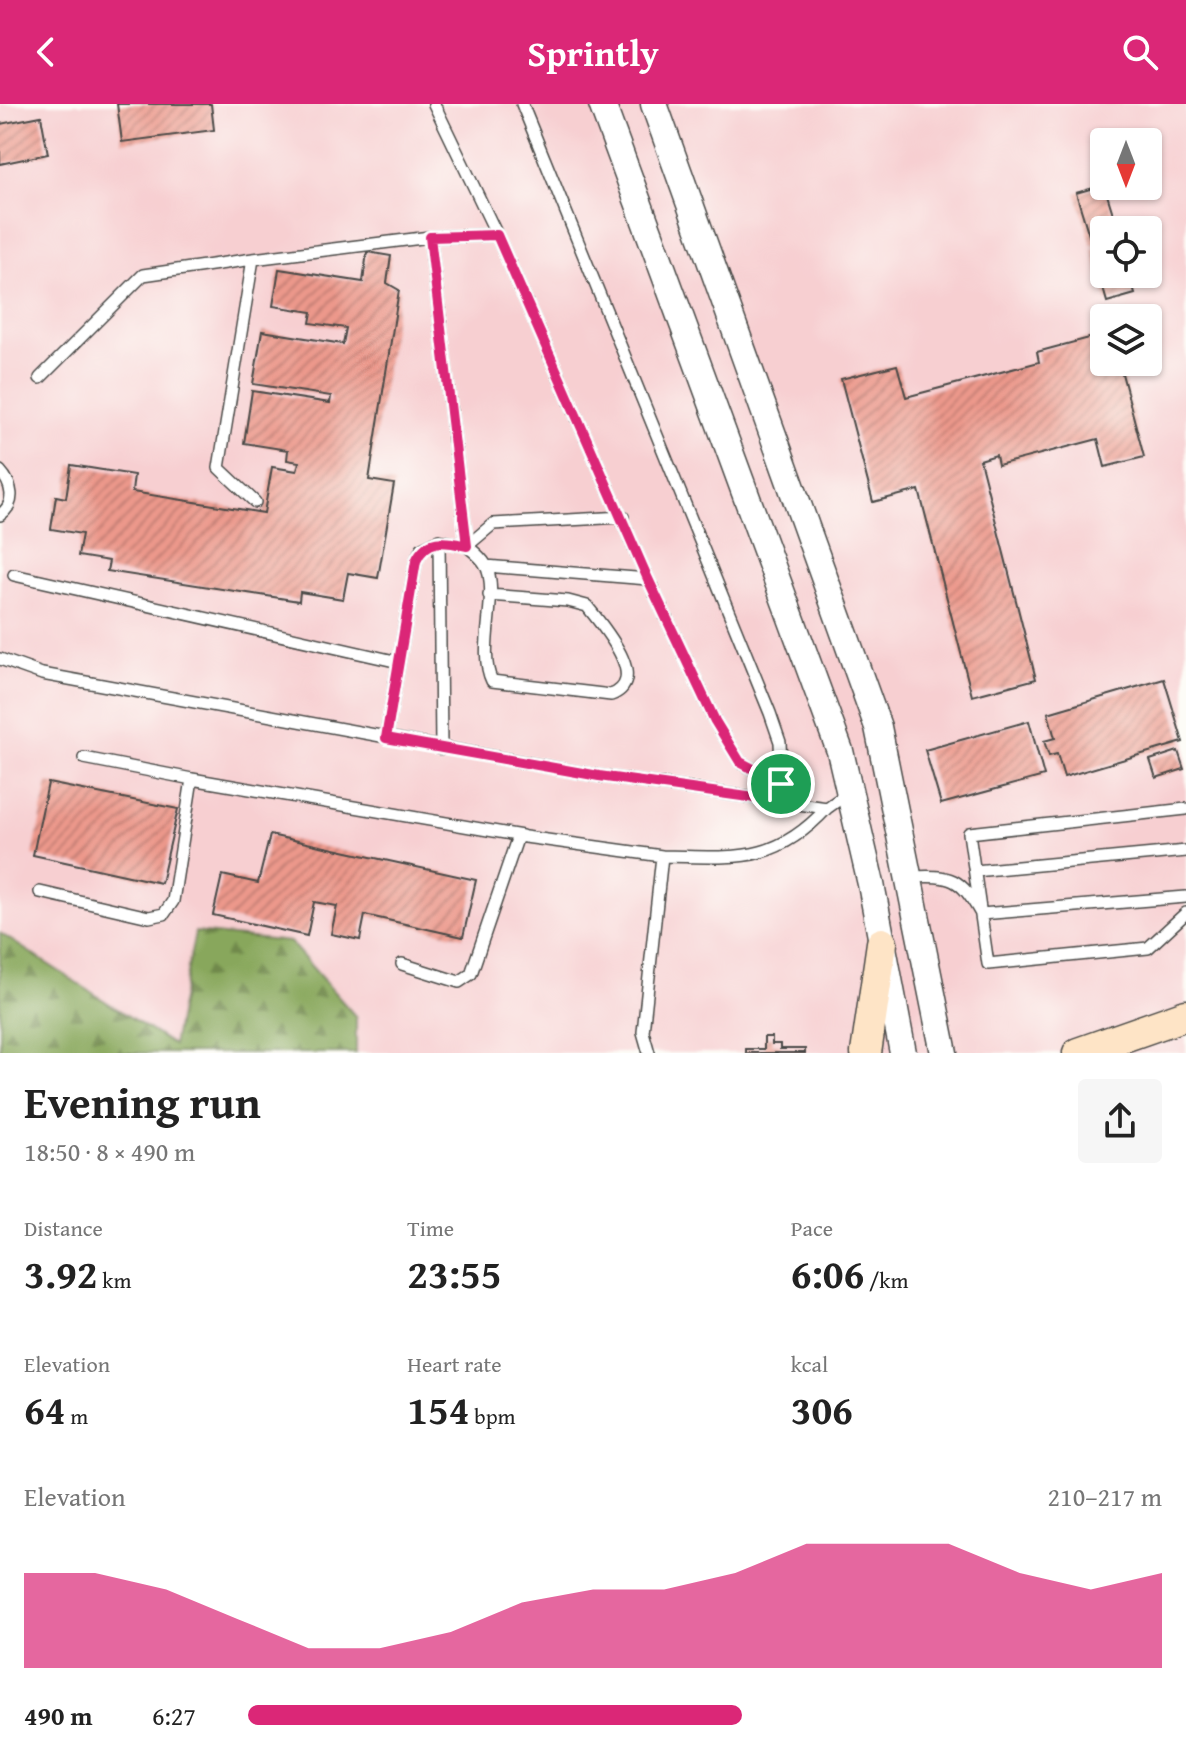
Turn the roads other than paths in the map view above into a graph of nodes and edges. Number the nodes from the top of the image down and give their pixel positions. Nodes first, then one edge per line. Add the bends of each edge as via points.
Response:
1 (434, 104) edge
2 (522, 104) edge
3 (602, 104) edge
4 (654, 104) edge
5 (497, 235) junction
6 (430, 237) junction
7 (253, 259) junction
8 (40, 378) dead end
9 (0, 471) edge
10 (255, 502) dead end
11 (0, 515) edge
12 (623, 517) junction
13 (439, 540) junction
14 (467, 546) junction
15 (486, 566) junction
16 (14, 575) dead end
17 (648, 579) junction
18 (489, 595) junction
19 (0, 659) edge
20 (399, 662) junction
21 (386, 738) junction
22 (441, 749) junction
23 (84, 758) dead end
24 (192, 779) junction
25 (781, 784) junction
26 (850, 791) junction
27 (784, 802) junction
28 (827, 808) junction
29 (1186, 809) edge
30 (522, 836) junction
31 (1186, 851) edge
32 (662, 856) junction
33 (975, 871) junction
34 (910, 877) junction
35 (40, 892) dead end
36 (1186, 897) edge
37 (1186, 913) edge
38 (981, 914) junction
39 (882, 943) junction
40 (402, 964) dead end
41 (1186, 1015) edge
42 (649, 1053) edge
43 (866, 1053) edge
44 (903, 1053) edge
45 (944, 1053) edge
46 (1078, 1053) edge

1 - 5 lane
2 - 25 lane via 770,713 780,742
3 - 26 street via 821,693
4 - 34 street via 878,727
5 - 6 lane
5 - 12 lane
6 - 7 lane
6 - 14 lane
7 - 8 lane via 143,275
7 - 10 lane via 219,468
9 - 11 lane via 10,483 11,498
12 - 14 lane via 493,524
12 - 17 lane
13 - 14 lane
13 - 20 lane via 422,548 416,561
13 - 22 lane
14 - 15 lane
15 - 17 lane
15 - 18 lane
16 - 20 lane
17 - 25 lane via 740,762
18 - 18 lane via 486,669 492,681 611,695 621,691 628,679 625,665 587,606
19 - 21 lane via 42,674
20 - 21 lane
21 - 22 lane
22 - 27 lane
23 - 24 lane
24 - 30 lane
24 - 35 lane via 173,901 164,914 149,917
25 - 27 lane
26 - 28 lane
26 - 39 street
27 - 28 lane
28 - 32 lane via 806,832 751,857
29 - 33 lane via 969,833
30 - 32 lane
30 - 40 lane via 471,974 459,982
31 - 33 lane
32 - 42 lane via 643,1032
33 - 38 lane
34 - 38 lane via 944,876 966,886
34 - 45 street
36 - 38 lane
37 - 38 lane via 1148,948 988,964
39 - 43 main road
39 - 44 street
41 - 46 main road

